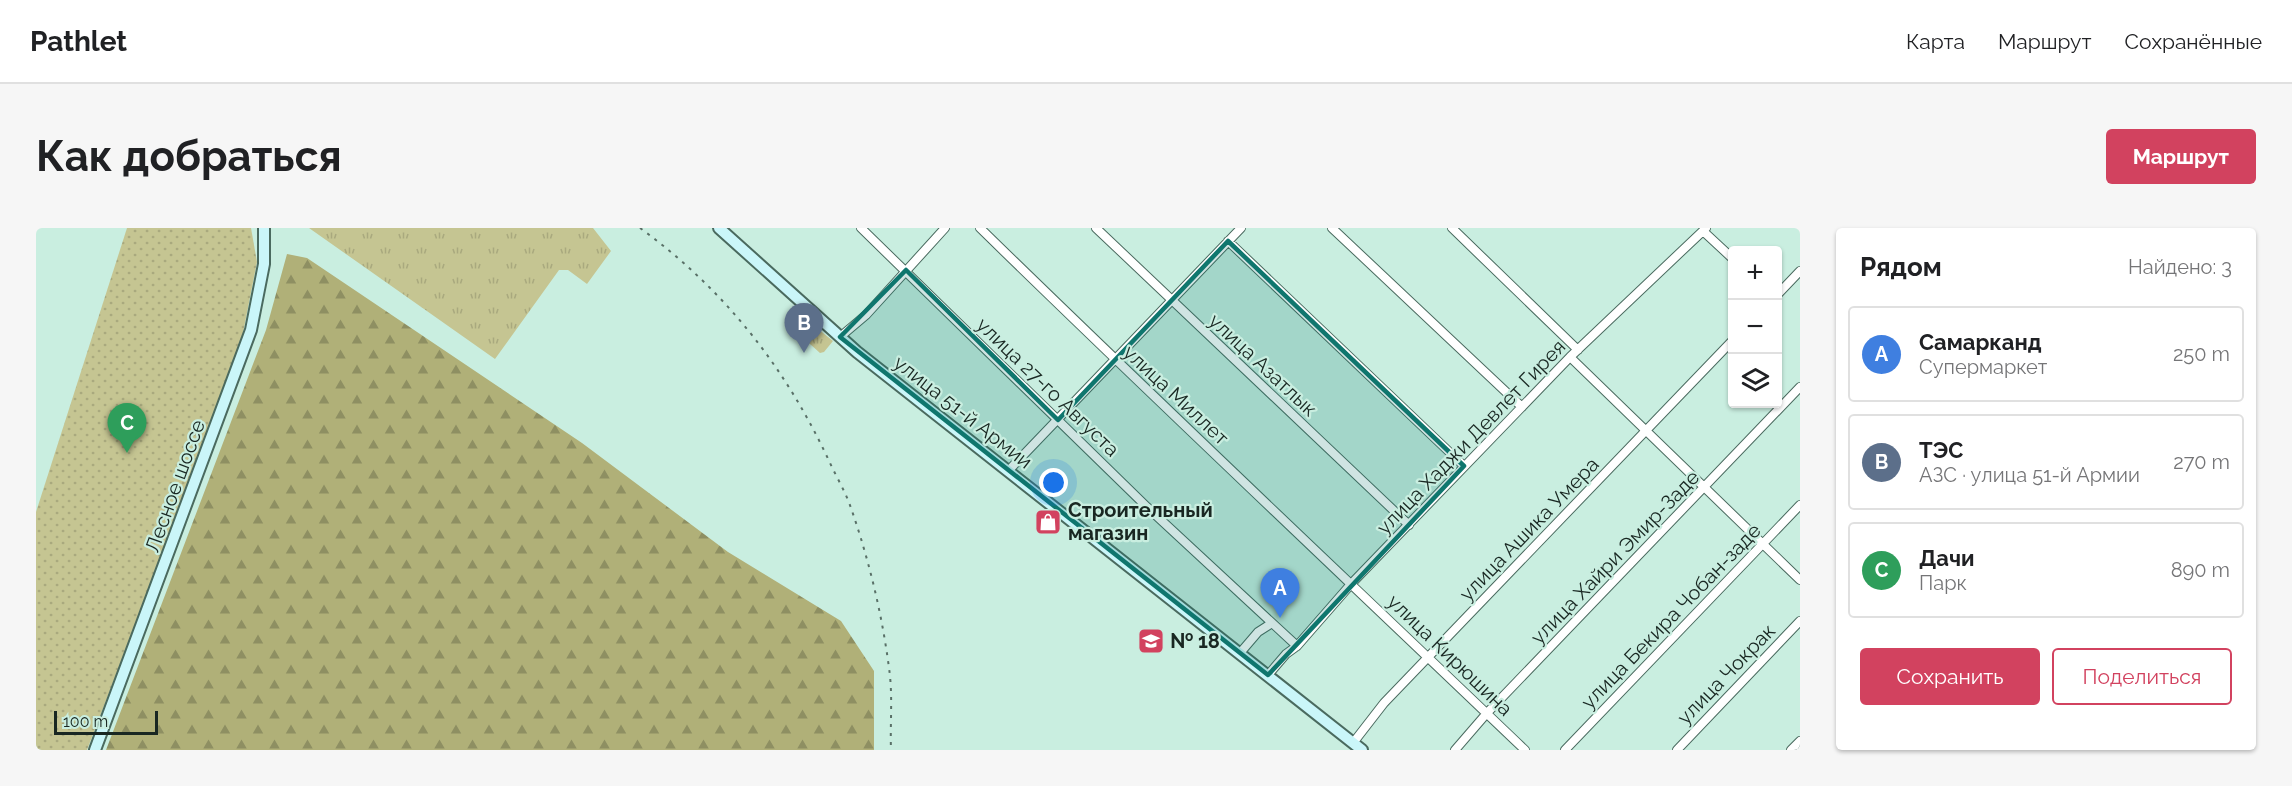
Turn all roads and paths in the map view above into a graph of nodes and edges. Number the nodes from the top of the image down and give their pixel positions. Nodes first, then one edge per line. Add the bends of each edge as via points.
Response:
1 (264, 228) edge
2 (719, 228) edge
3 (861, 228) edge
4 (945, 228) edge
5 (980, 228) edge
6 (1096, 228) edge
7 (1241, 228) edge
8 (1332, 228) edge
9 (1452, 228) edge
10 (1704, 230) edge
11 (1228, 241) junction
12 (1728, 254) edge
13 (906, 270) junction
14 (1800, 271) edge
15 (1782, 290) edge
16 (1171, 301) junction
17 (840, 337) junction
18 (1728, 345) edge
19 (1578, 350) junction
20 (1570, 357) junction
21 (1115, 360) junction
22 (1800, 387) edge
23 (1522, 407) junction
24 (1058, 420) junction
25 (1646, 432) junction
26 (1464, 466) junction
27 (1009, 470) junction
28 (1704, 488) junction
29 (1800, 505) edge
30 (1409, 525) junction
31 (1763, 543) junction
32 (1800, 580) edge
33 (1352, 583) junction
34 (1800, 621) edge
35 (1272, 622) junction
36 (1298, 646) junction
37 (1240, 653) junction
38 (1428, 658) junction
39 (1268, 675) junction
40 (1487, 713) junction
41 (1800, 741) edge
42 (1357, 746) edge
43 (95, 750) edge
44 (1455, 750) edge
45 (1525, 750) edge
46 (1565, 750) edge
47 (1677, 750) edge
48 (1791, 750) edge

1 - 43 main road, Лесное шоссе via 264,264 251,330
2 - 17 main road, улица 51-й Армии
3 - 13 street, улица 27-го Августа
4 - 13 street
5 - 21 street, улица Миллет
6 - 16 street, улица Азатлык
7 - 11 street
8 - 23 street
9 - 19 street
10 - 12 street
10 - 19 street, улица Хаджи Девлет Гирея
11 - 16 street
11 - 26 street
13 - 17 street via 866,315
13 - 24 street, улица 27-го Августа
14 - 15 street
16 - 21 street
16 - 30 street, улица Азатлык
17 - 27 main road, улица 51-й Армии
18 - 25 street, улица Ашика Умера
19 - 20 street, улица Хаджи Девлет Гирея
20 - 23 street, улица Хаджи Девлет Гирея
20 - 25 street
21 - 24 street
21 - 33 street, улица Миллет
22 - 28 street, улица Хайри Эмир-Заде
23 - 26 street, улица Хаджи Девлет Гирея
24 - 27 street
24 - 35 street, улица 27-го Августа
25 - 28 street
25 - 38 street, улица Ашика Умера
26 - 30 street, улица Хаджи Девлет Гирея
27 - 37 main road, улица 51-й Армии
28 - 31 street
28 - 40 street, улица Хайри Эмир-Заде
29 - 31 street, улица Бекира Чобан-заде
30 - 33 street, улица Хаджи Девлет Гирея
31 - 32 street
31 - 46 street, улица Бекира Чобан-заде
33 - 36 street, улица Хаджи Девлет Гирея
33 - 38 street, улица Кирюшина
34 - 47 street, улица Чокрак
35 - 36 street, улица 27-го Августа
35 - 37 street
36 - 39 street, улица Хаджи Девлет Гирея
37 - 39 main road, улица 51-й Армии
38 - 40 street, улица Кирюшина
38 - 42 street, улица Ашика Умера via 1384,703
39 - 42 main road, улица 51-й Армии
40 - 44 street, улица Хайри Эмир-Заде
40 - 45 street, улица Кирюшина
41 - 48 street

